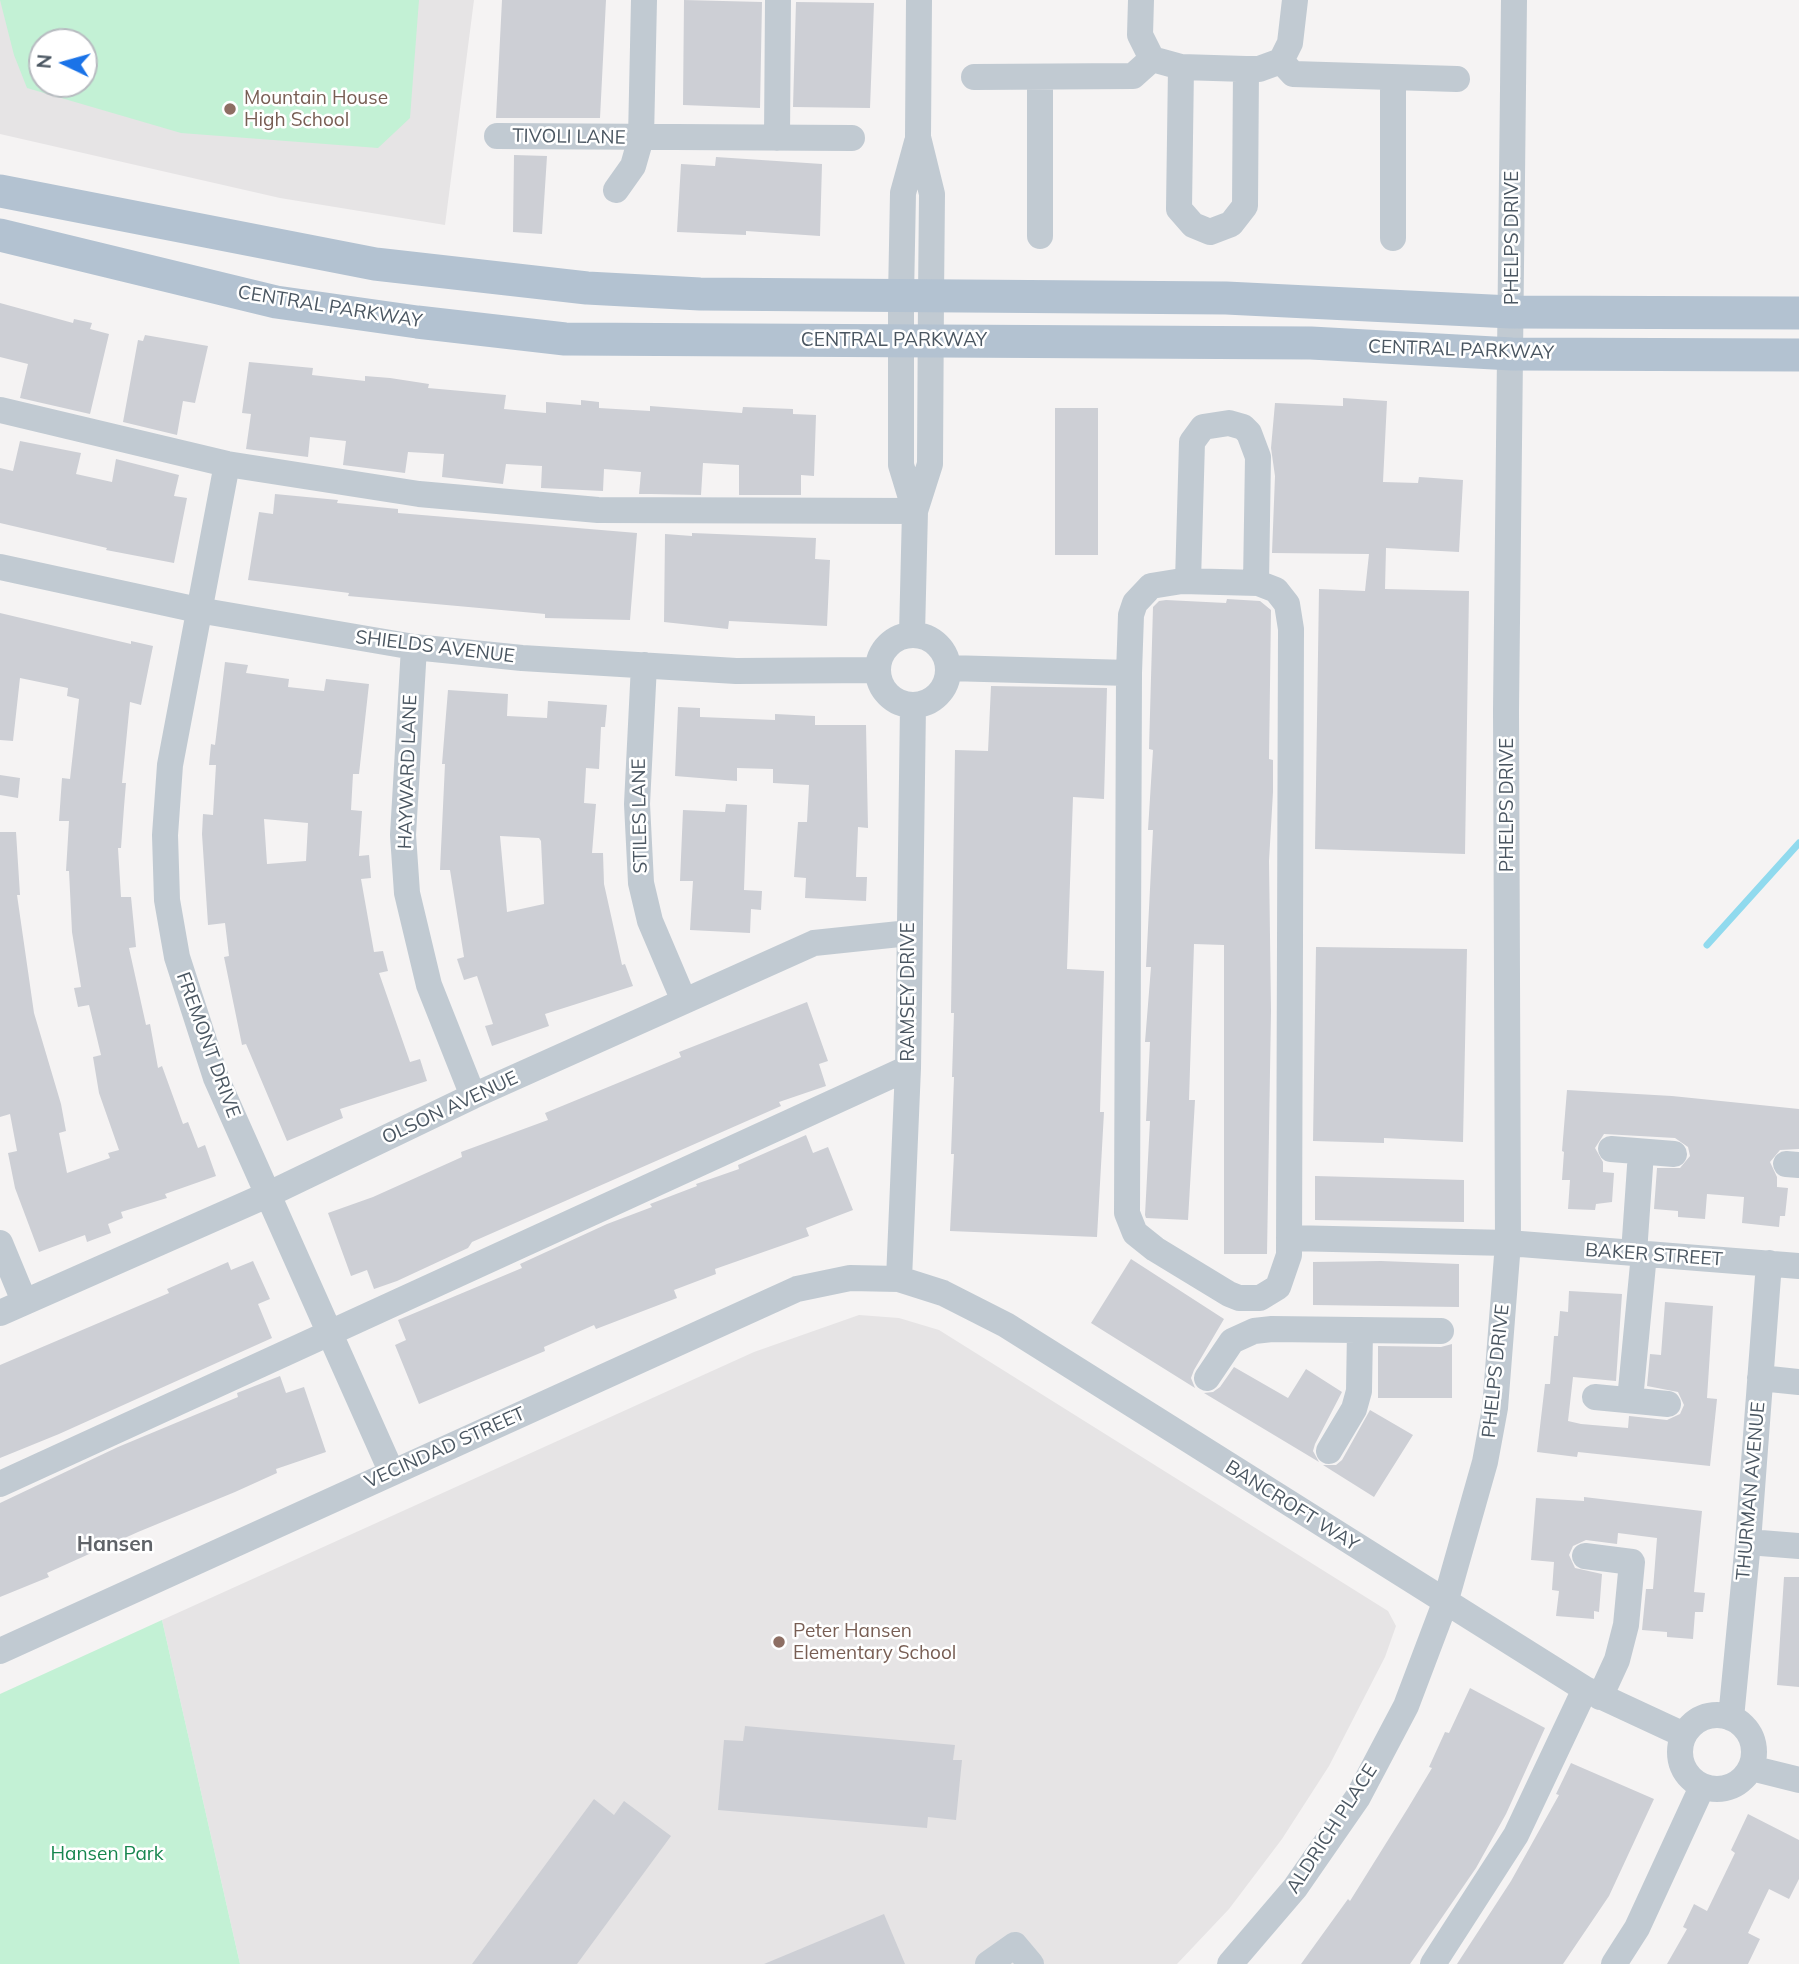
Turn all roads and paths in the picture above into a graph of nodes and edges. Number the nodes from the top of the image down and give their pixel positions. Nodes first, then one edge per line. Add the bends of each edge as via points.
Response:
1 (644, 0) edge
2 (778, 0) edge
3 (919, 0) edge
4 (1140, 0) edge
5 (1295, 0) edge
6 (1514, 0) edge
7 (1152, 59) junction
8 (1281, 61) junction
9 (1181, 67) junction
10 (1246, 69) junction
11 (974, 77) dead end
12 (1040, 77) junction
13 (1394, 78) junction
14 (1457, 79) dead end
15 (497, 136) dead end
16 (641, 138) junction
17 (777, 138) junction
18 (852, 138) dead end
19 (616, 190) dead end
20 (0, 191) edge
21 (0, 235) edge
22 (1040, 236) dead end
23 (1393, 238) dead end
24 (916, 297) junction
25 (1511, 312) junction
26 (1799, 313) edge
27 (915, 341) junction
28 (1512, 354) junction
29 (1799, 355) edge
30 (0, 410) edge
31 (227, 464) junction
32 (915, 511) junction
33 (0, 567) edge
34 (1188, 581) junction
35 (1256, 583) junction
36 (198, 610) junction
37 (912, 634) junction
38 (414, 648) junction
39 (644, 665) junction
40 (948, 668) junction
41 (877, 670) junction
42 (1129, 673) junction
43 (913, 705) junction
44 (909, 933) junction
45 (684, 1001) junction
46 (908, 1068) junction
47 (473, 1096) junction
48 (1611, 1149) dead end
49 (1641, 1152) junction
50 (1674, 1154) dead end
51 (267, 1195) junction
52 (1289, 1238) junction
53 (0, 1243) edge
54 (1508, 1243) junction
55 (1639, 1254) junction
56 (1769, 1263) junction
57 (1799, 1266) edge
58 (899, 1279) junction
59 (1262, 1297) junction
60 (24, 1301) junction
61 (0, 1313) edge
62 (1272, 1329) junction
63 (1360, 1330) junction
64 (331, 1331) junction
65 (1441, 1331) dead end
66 (1207, 1378) dead end
67 (1760, 1378) junction
68 (1799, 1382) edge
69 (1595, 1397) dead end
70 (1630, 1400) junction
71 (1668, 1404) dead end
72 (1329, 1451) dead end
73 (392, 1473) junction
74 (0, 1484) edge
75 (1748, 1542) junction
76 (1799, 1546) edge
77 (1585, 1556) dead end
78 (1445, 1603) junction
79 (0, 1651) edge
80 (1592, 1693) junction
81 (1731, 1718) junction
82 (1684, 1735) junction
83 (1751, 1768) junction
84 (1799, 1780) edge
85 (1702, 1787) junction
86 (988, 1964) edge
87 (1031, 1964) edge
88 (1230, 1964) edge
89 (1433, 1964) edge
90 (1614, 1964) edge

1 - 16 street
2 - 17 street
3 - 24 street via 918,136 932,194
4 - 7 street via 1140,36
5 - 8 street via 1290,43
6 - 25 street, PHELPS DRIVE
7 - 9 street
7 - 12 street via 1133,76
8 - 10 street
8 - 13 street via 1293,74
9 - 10 street
9 - 10 street via 1180,209 1192,225 1210,232 1231,224 1245,206
11 - 12 street
12 - 22 street
13 - 14 street
13 - 23 street
15 - 16 street, TIVOLI LANE
16 - 17 street, TIVOLI LANE
16 - 19 street via 633,166
17 - 18 street, TIVOLI LANE
20 - 24 main road, CENTRAL PARKWAY via 246,241 484,279 700,294
21 - 27 main road, CENTRAL PARKWAY via 276,302 417,322 565,339
24 - 25 main road, CENTRAL PARKWAY via 1226,298
24 - 27 street
25 - 26 main road, CENTRAL PARKWAY
25 - 28 street, PHELPS DRIVE
27 - 28 main road, CENTRAL PARKWAY via 1311,343
27 - 32 street via 901,465
28 - 29 main road, CENTRAL PARKWAY
28 - 54 street, PHELPS DRIVE via 1506,710
30 - 31 street
31 - 32 street via 419,494 598,510
31 - 36 street, FREMONT DRIVE
32 - 37 street
33 - 36 street, SHIELDS AVENUE
34 - 35 street
34 - 35 street via 1192,442 1203,427 1229,423 1249,433 1258,457
34 - 42 street via 1151,586 1135,603
35 - 52 street via 1283,597 1291,629
36 - 38 street, SHIELDS AVENUE
36 - 51 street, FREMONT DRIVE via 170,765 167,900 195,1022
37 - 40 street via 933,640
37 - 41 street via 884,649
38 - 39 street, SHIELDS AVENUE
38 - 47 street, HAYWARD LANE via 403,835 408,893 429,985
39 - 41 street, SHIELDS AVENUE via 736,671
39 - 45 street, STILES LANE via 637,804 641,883 650,921
40 - 42 street
40 - 43 street via 947,680 934,699
41 - 43 street via 884,691 901,704
42 - 59 street via 1127,1213 1135,1233 1155,1249 1229,1294
43 - 44 street, RAMSEY DRIVE
44 - 45 street, OLSON AVENUE via 814,943
44 - 46 street, RAMSEY DRIVE
45 - 47 street, OLSON AVENUE
46 - 58 street, RAMSEY DRIVE
46 - 64 street
47 - 51 street, OLSON AVENUE
48 - 49 street
49 - 50 street
49 - 55 street
51 - 60 street, OLSON AVENUE
51 - 64 street, FREMONT DRIVE
52 - 54 street, BAKER STREET
52 - 59 street via 1285,1274 1278,1287
53 - 60 street
54 - 55 street, BAKER STREET
54 - 78 street, PHELPS DRIVE via 1501,1353 1488,1448
55 - 56 street, BAKER STREET
55 - 70 street
56 - 57 street, BAKER STREET
56 - 67 street, THURMAN AVENUE
58 - 73 street, VECINDAD STREET via 850,1278 797,1289
58 - 78 street, BANCROFT WAY via 943,1293 1006,1325
59 - 62 street
60 - 61 street, OLSON AVENUE
62 - 63 street
62 - 66 street via 1232,1340
63 - 65 street
63 - 72 street via 1359,1391 1354,1409
64 - 73 street, FREMONT DRIVE
64 - 74 street
67 - 68 street
67 - 75 street, THURMAN AVENUE
69 - 70 street
70 - 71 street
73 - 79 street, VECINDAD STREET
75 - 76 street
75 - 81 street, THURMAN AVENUE
77 - 80 street via 1632,1562 1626,1625 1617,1660
78 - 80 street, BANCROFT WAY
78 - 88 street, ALDRICH PLACE via 1406,1706 1358,1797 1295,1888
80 - 82 street, BANCROFT WAY
80 - 89 street via 1516,1835
81 - 82 street via 1710,1716
81 - 83 street via 1741,1724 1754,1744
82 - 85 street via 1680,1746 1684,1770
83 - 84 street
83 - 85 street via 1736,1785
85 - 90 street via 1637,1928
86 - 87 street via 1016,1945

